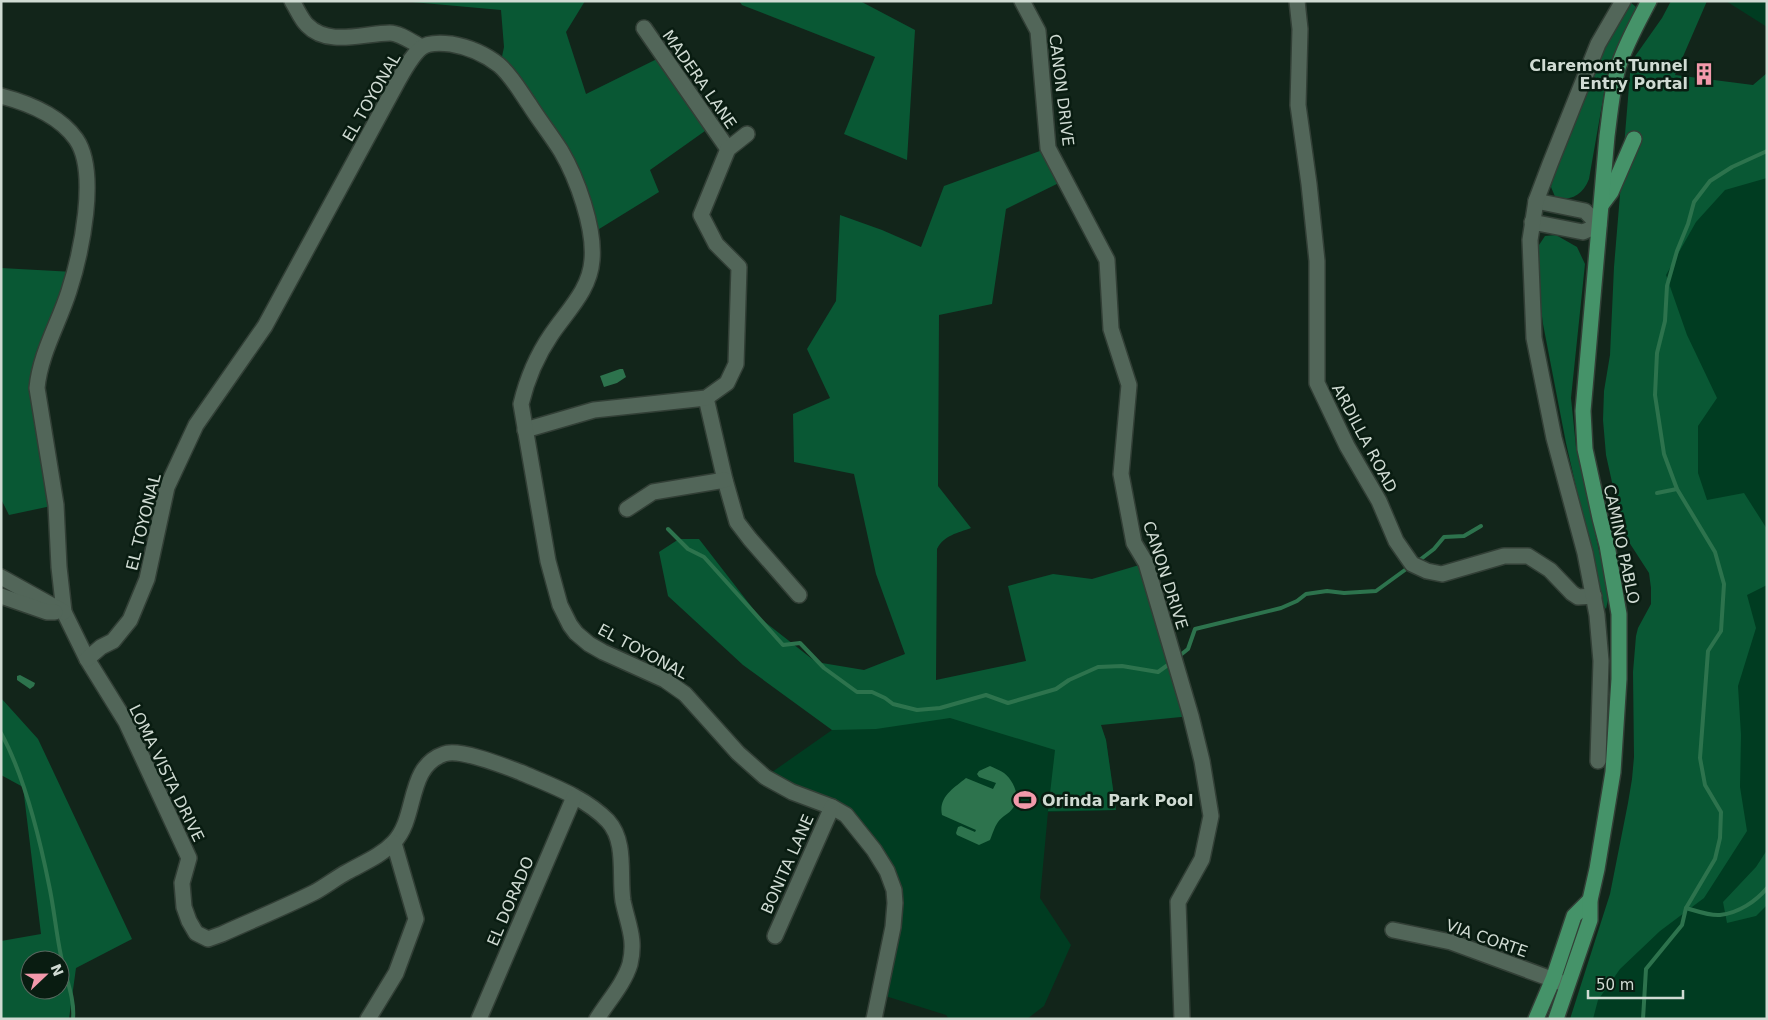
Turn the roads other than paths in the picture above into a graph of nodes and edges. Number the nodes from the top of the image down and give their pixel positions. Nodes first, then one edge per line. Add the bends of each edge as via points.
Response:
1 (292, 1) edge
2 (1022, 1) edge
3 (1297, 1) edge
4 (1623, 1) edge
5 (1649, 1) edge
6 (644, 28) dead end
7 (422, 47) junction
8 (1, 96) edge
9 (747, 134) dead end
10 (1634, 139) dead end
11 (728, 150) junction
12 (1536, 201) junction
13 (1600, 207) junction
14 (1532, 222) junction
15 (1599, 225) junction
16 (706, 398) junction
17 (525, 430) junction
18 (725, 480) junction
19 (627, 509) dead end
20 (1, 577) edge
21 (799, 595) dead end
22 (1, 596) edge
23 (1594, 596) junction
24 (64, 612) junction
25 (87, 660) junction
26 (1598, 761) dead end
27 (574, 796) junction
28 (832, 807) junction
29 (394, 843) junction
30 (1590, 900) junction
31 (1393, 930) dead end
32 (775, 936) dead end
33 (1552, 979) junction
34 (1567, 985) junction
35 (368, 1019) edge
36 (479, 1019) edge
37 (597, 1019) edge
38 (874, 1019) edge
39 (1182, 1019) edge
40 (1536, 1019) edge
41 (1556, 1019) edge

1 - 7 street via 306,24 316,32 334,37 392,33
2 - 39 street, CANON DRIVE via 1038,31 1048,148 1107,260 1110,329 1129,384 1121,474 1134,543 1146,563 1191,716 1211,816 1202,859 1178,902
3 - 23 street, ARDILLA ROAD via 1300,29 1298,105 1317,261 1316,383 1347,446 1379,501 1396,541 1412,564 1442,574 1504,556 1528,556 1550,570 1572,594
4 - 12 street via 1598,44
5 - 13 main road, CAMINO PABLO via 1617,74 1606,136
6 - 11 street, MADERA LANE
7 - 17 street, EL TOYONAL via 442,43 462,46 483,54 500,66 562,152 588,219 592,260 586,285 551,335 527,380 521,404
7 - 25 street, EL TOYONAL via 392,92 265,326 187,442 167,487 147,578 130,620 113,641
8 - 24 street via 54,117 76,139 85,164 86,202 78,259 36,388 56,505
9 - 11 street
10 - 13 main road via 1611,192
11 - 16 street via 701,215 716,244 739,267 736,364 727,383
12 - 14 street
12 - 15 street via 1585,211
13 - 15 main road, CAMINO PABLO
14 - 15 street via 1583,232
14 - 23 street via 1534,338 1554,438
15 - 30 main road, CAMINO PABLO via 1583,411 1585,449 1618,606 1619,661 1613,772
16 - 17 street via 594,410
16 - 18 street
17 - 28 street, EL TOYONAL via 548,561 560,605 576,633 596,648 665,680 685,694 765,777 792,792
18 - 19 street via 653,492
18 - 21 street via 737,522
20 - 24 street
22 - 24 street via 47,612
23 - 26 street via 1601,661
24 - 25 street
25 - 29 street, LOMA VISTA DRIVE via 126,722 189,858 182,883 184,908 196,933 208,939 316,892
27 - 29 street, LOMA VISTA DRIVE via 497,762 444,753 426,764 406,822
27 - 36 street, EL DORADO
27 - 37 street, LOMA VISTA DRIVE via 608,822 616,836 623,901 634,948 622,983
28 - 32 street, BONITA LANE
28 - 38 street, EL TOYONAL via 846,815 874,850 894,890 893,928
29 - 35 street via 416,919 396,973
30 - 33 main road, CAMINO PABLO via 1574,916
30 - 34 main road, CAMINO PABLO via 1590,920
31 - 33 street, VIA CORTE via 1451,942
33 - 34 street, VIA CORTE
33 - 40 main road, CAMINO PABLO
34 - 41 main road, CAMINO PABLO

